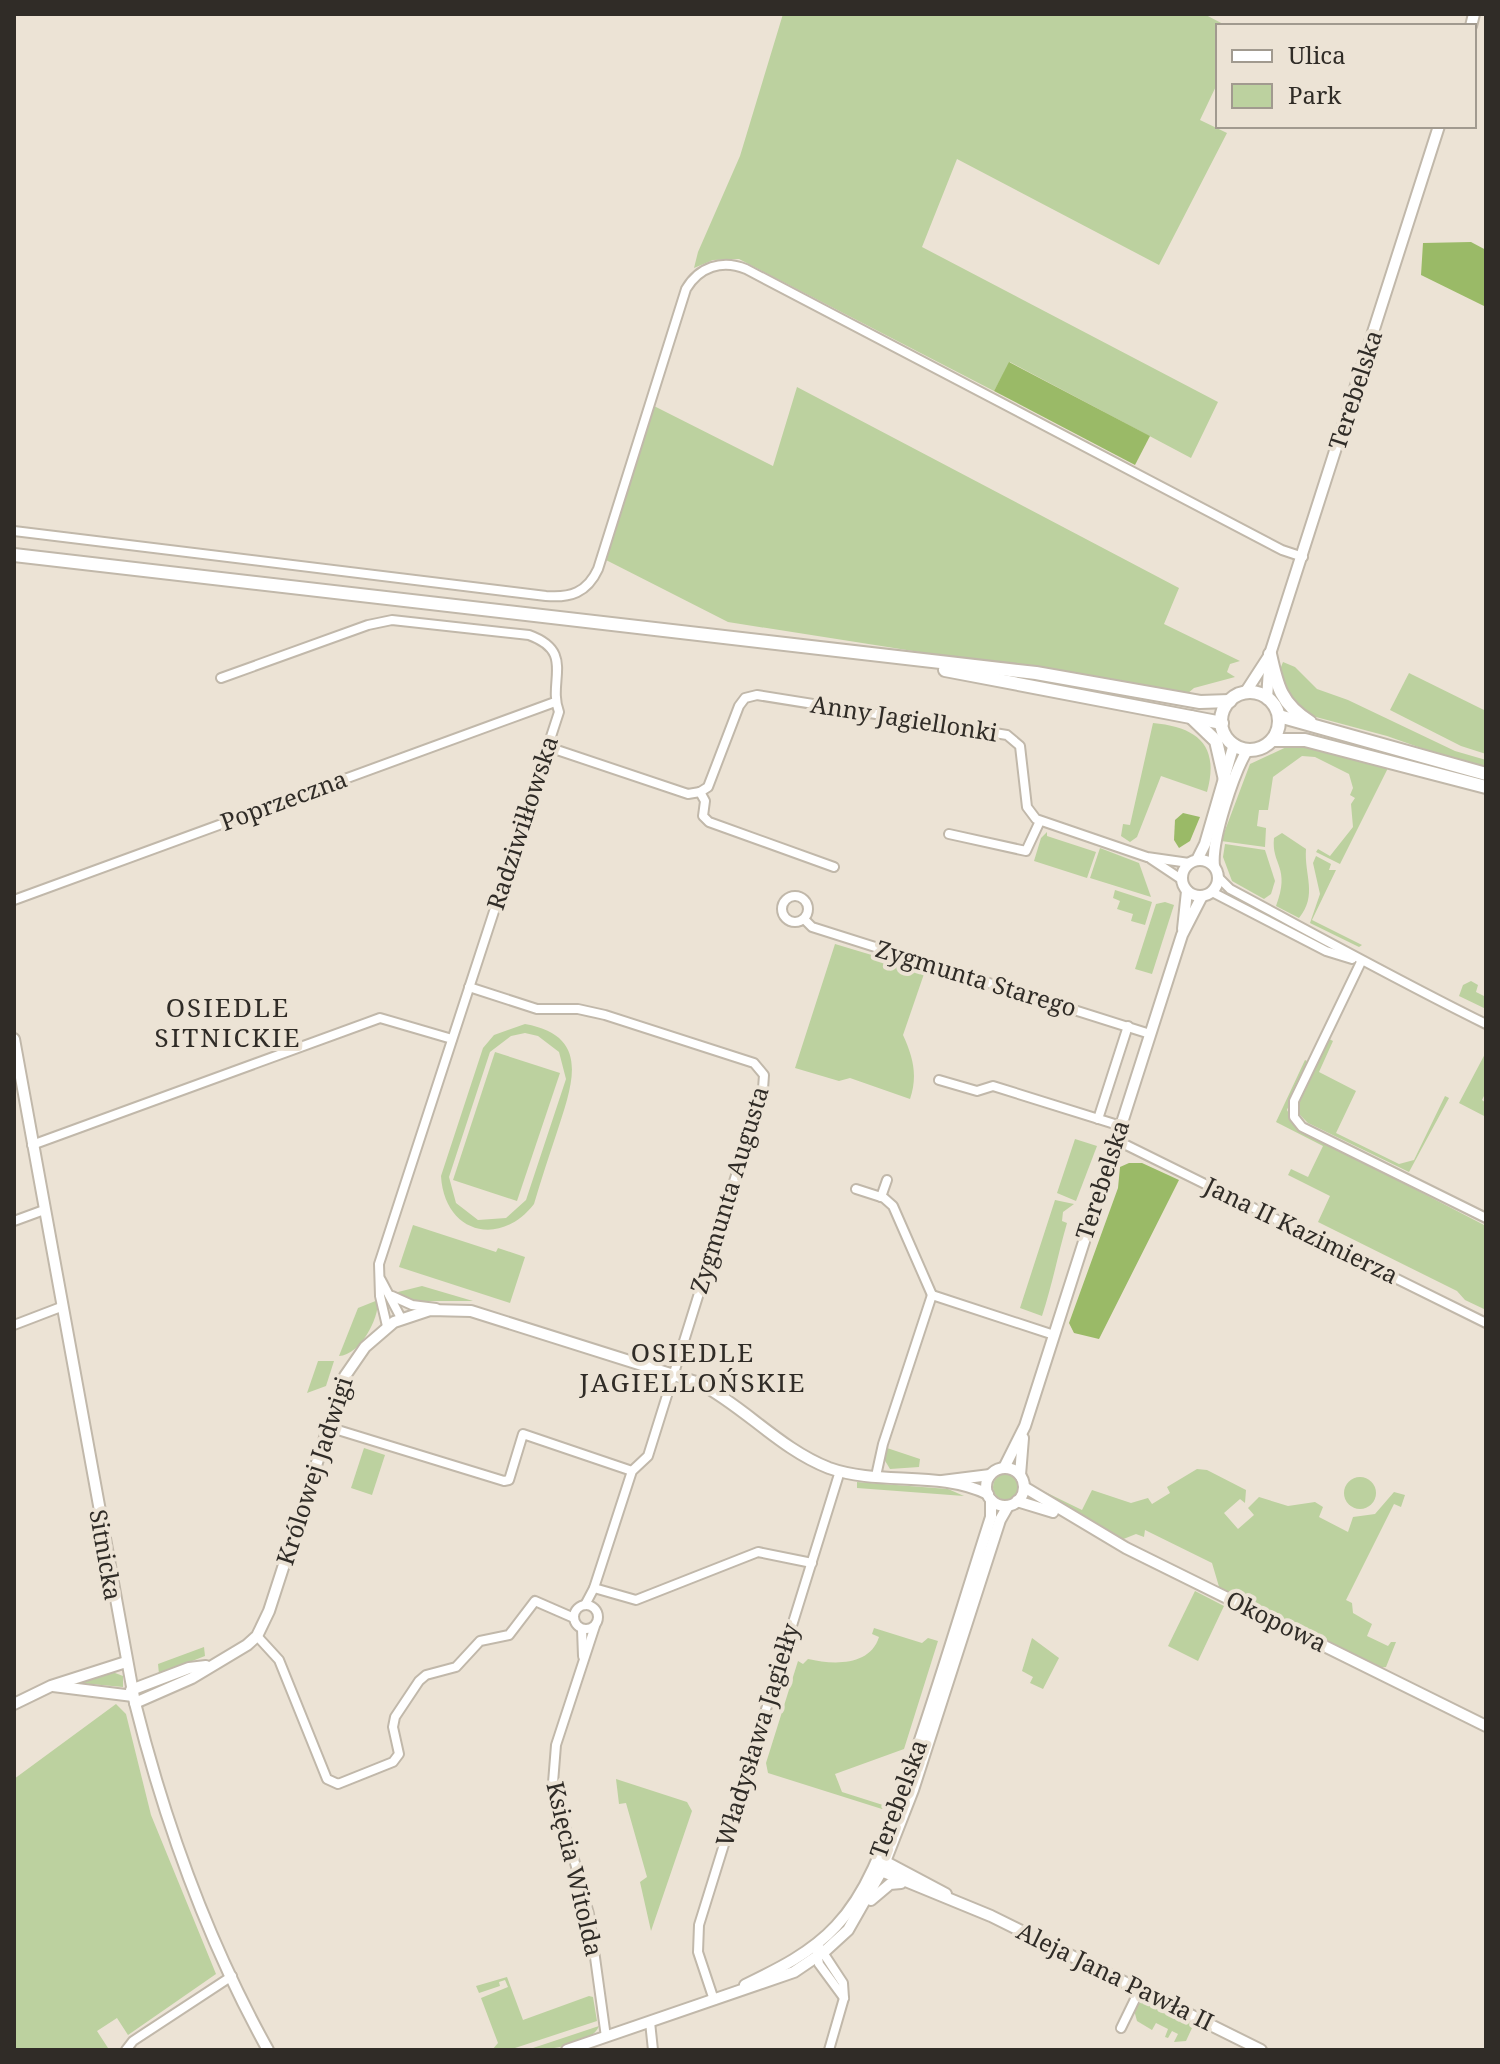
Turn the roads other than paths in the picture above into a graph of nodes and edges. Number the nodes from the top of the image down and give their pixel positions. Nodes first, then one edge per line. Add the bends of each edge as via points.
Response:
1 (1438, 128) edge
2 (14, 531) edge
3 (14, 555) edge
4 (1303, 557) junction
5 (1270, 654) junction
6 (879, 658) junction
7 (221, 678) dead end
8 (1245, 693) junction
9 (1267, 699) junction
10 (1230, 701) junction
11 (555, 702) junction
12 (1189, 715) junction
13 (1279, 716) junction
14 (1222, 723) junction
15 (1319, 728) junction
16 (1273, 740) junction
17 (1234, 744) junction
18 (548, 747) junction
19 (1248, 749) junction
20 (1486, 774) edge
21 (1225, 780) junction
22 (1486, 787) edge
23 (700, 792) junction
24 (1040, 821) junction
25 (949, 834) dead end
26 (1147, 857) junction
27 (1193, 861) junction
28 (834, 867) dead end
29 (1216, 872) junction
30 (1181, 879) junction
31 (1187, 891) junction
32 (1207, 894) junction
33 (14, 900) edge
34 (804, 919) dead end
35 (1182, 935) junction
36 (1361, 962) junction
37 (469, 987) junction
38 (1486, 1024) edge
39 (1128, 1026) junction
40 (1150, 1034) junction
41 (14, 1039) edge
42 (452, 1039) junction
43 (939, 1080) dead end
44 (1098, 1119) junction
45 (1121, 1126) junction
46 (1116, 1140) junction
47 (32, 1145) junction
48 (887, 1180) dead end
49 (856, 1189) dead end
50 (881, 1197) junction
51 (44, 1210) junction
52 (1486, 1218) edge
53 (14, 1221) edge
54 (380, 1280) junction
55 (932, 1295) junction
56 (392, 1296) junction
57 (61, 1307) junction
58 (444, 1309) junction
59 (401, 1318) junction
60 (1486, 1323) edge
61 (14, 1325) edge
62 (387, 1326) junction
63 (1054, 1335) junction
64 (673, 1374) junction
65 (1025, 1426) junction
66 (328, 1427) junction
67 (1004, 1468) junction
68 (632, 1471) junction
69 (840, 1471) junction
70 (990, 1475) junction
71 (1020, 1475) junction
72 (876, 1476) junction
73 (940, 1481) junction
74 (1024, 1487) junction
75 (990, 1497) junction
76 (1013, 1504) junction
77 (1067, 1516) junction
78 (812, 1563) junction
79 (594, 1588) junction
80 (585, 1605) junction
81 (595, 1608) junction
82 (574, 1618) junction
83 (595, 1626) junction
84 (582, 1629) junction
85 (257, 1636) junction
86 (583, 1656) junction
87 (126, 1662) junction
88 (51, 1686) junction
89 (133, 1696) junction
90 (14, 1704) edge
91 (1486, 1726) edge
92 (880, 1865) junction
93 (901, 1883) junction
94 (968, 1907) junction
95 (862, 1910) junction
96 (819, 1951) junction
97 (794, 1972) junction
98 (825, 1974) junction
99 (232, 1976) junction
100 (1140, 1989) junction
101 (844, 1998) junction
102 (714, 2000) junction
103 (650, 2022) junction
104 (1121, 2028) dead end
105 (606, 2037) junction
106 (126, 2050) edge
107 (268, 2050) edge
108 (567, 2050) edge
109 (653, 2050) edge
110 (829, 2050) edge
111 (1261, 2050) edge

1 - 4 street, Terebelska
2 - 4 street via 546,596 575,594 598,569 686,289 705,269 729,264
3 - 6 main road
4 - 5 street, Terebelska
5 - 8 street, Terebelska
5 - 9 street, Terebelska
5 - 15 main road via 1284,702
6 - 10 main road via 1036,673 1200,702
6 - 12 main road
7 - 11 street, Radziwiłłowska via 392,620 536,638 557,662
8 - 9 main road
8 - 10 main road
9 - 13 main road
10 - 14 main road
11 - 18 street, Radziwiłłowska via 559,712
11 - 33 street, Poprzeczna
12 - 14 main road
12 - 21 main road via 1216,741
13 - 15 main road
13 - 16 main road
14 - 17 main road
15 - 20 main road
16 - 19 main road via 1263,748
16 - 22 main road via 1305,740
17 - 19 main road
17 - 21 street
18 - 23 street via 688,794
18 - 37 street, Radziwiłłowska
19 - 29 street via 1215,847
21 - 27 street via 1205,844
23 - 24 street, Anny Jagiellonki via 708,787 739,706 757,695 1007,735 1020,746 1027,807
23 - 28 street via 703,816 709,822
24 - 25 street via 1026,851
24 - 26 street
26 - 27 street
26 - 30 street
27 - 29 street
27 - 30 street
29 - 32 street, Terebelska
29 - 36 street via 1230,889
30 - 31 street
31 - 32 street
31 - 35 street, Terebelska
32 - 35 street, Terebelska
32 - 36 street via 1326,951
34 - 39 street, Zygmunta Starego via 812,927
35 - 40 street, Terebelska
36 - 38 street
36 - 52 street via 1294,1101 1294,1117 1302,1127
37 - 42 street, Radziwiłłowska
37 - 64 street, Zygmunta Augusta via 537,1009 605,1015 761,1069 763,1089
39 - 40 street, Zygmunta Starego
39 - 44 street
40 - 45 street, Terebelska
41 - 47 street, Sitnicka
42 - 47 street via 380,1018
42 - 54 street, Radziwiłłowska via 379,1264
43 - 44 street via 977,1091 993,1086
44 - 45 street
45 - 46 street, Terebelska
46 - 60 street, Jana II Kazimierza
46 - 63 street, Terebelska
47 - 51 street, Sitnicka
48 - 50 street
49 - 50 street
50 - 55 street via 893,1206
51 - 53 street
51 - 57 street, Sitnicka
54 - 56 street
54 - 62 street, Radziwiłłowska
55 - 63 street
55 - 72 street
56 - 58 street
56 - 59 street
57 - 61 street
57 - 87 street, Sitnicka
58 - 59 street, Królowej Jadwigi
58 - 64 street, Królowej Jadwigi via 471,1311
59 - 62 street, Królowej Jadwigi
62 - 66 street, Królowej Jadwigi via 350,1366
63 - 65 street, Terebelska
64 - 68 street via 648,1456
64 - 69 street, Królowej Jadwigi via 724,1397 799,1453
65 - 67 street, Terebelska
65 - 71 street, Terebelska
66 - 68 street via 504,1481 509,1480 523,1434
66 - 85 street, Królowej Jadwigi
67 - 70 street
67 - 71 street
68 - 79 street
69 - 72 street, Królowej Jadwigi
69 - 78 street, Władysława Jagiełły
70 - 73 street, Królowej Jadwigi
70 - 75 street
71 - 74 street
72 - 73 street, Królowej Jadwigi
73 - 75 street, Królowej Jadwigi
74 - 76 street
74 - 77 street, Okopowa
75 - 76 street
75 - 92 street, Terebelska via 991,1517
76 - 77 street, Okopowa
76 - 92 street, Terebelska via 1000,1520
77 - 91 street, Okopowa
78 - 79 street via 758,1552 636,1600
78 - 102 street, Władysława Jagiełły via 699,1925 698,1952
79 - 80 street
79 - 81 street
80 - 81 street
80 - 82 street via 576,1609
81 - 83 street
82 - 84 street
82 - 85 street via 535,1601 509,1635 480,1641 456,1667 426,1675 395,1717 399,1754 393,1762 338,1784 327,1779 279,1660
83 - 84 street
83 - 86 street, Księcia Witolda
84 - 86 street, Księcia Witolda
85 - 89 street via 192,1678
86 - 105 street, Księcia Witolda via 556,1745 553,1783 589,1914
87 - 88 street
87 - 89 street, Sitnicka
88 - 89 street
88 - 90 street
89 - 99 street, Sitnicka via 167,1819
92 - 93 street, Aleja Jana Pawła II
92 - 94 street, Aleja Jana Pawła II
92 - 95 street, Terebelska
92 - 96 street, Terebelska
93 - 94 street, Aleja Jana Pawła II
93 - 95 street, Terebelska via 880,1890
94 - 100 street, Aleja Jana Pawła II
95 - 96 street, Terebelska
96 - 97 street, Terebelska
96 - 98 street
96 - 101 street via 843,1983
96 - 102 street, Terebelska
97 - 98 street, Terebelska
97 - 102 street, Terebelska
98 - 101 street
99 - 106 street
99 - 107 street, Sitnicka
100 - 104 street
100 - 111 street, Aleja Jana Pawła II
101 - 110 street
102 - 103 street
103 - 105 street
103 - 109 street
105 - 108 street

